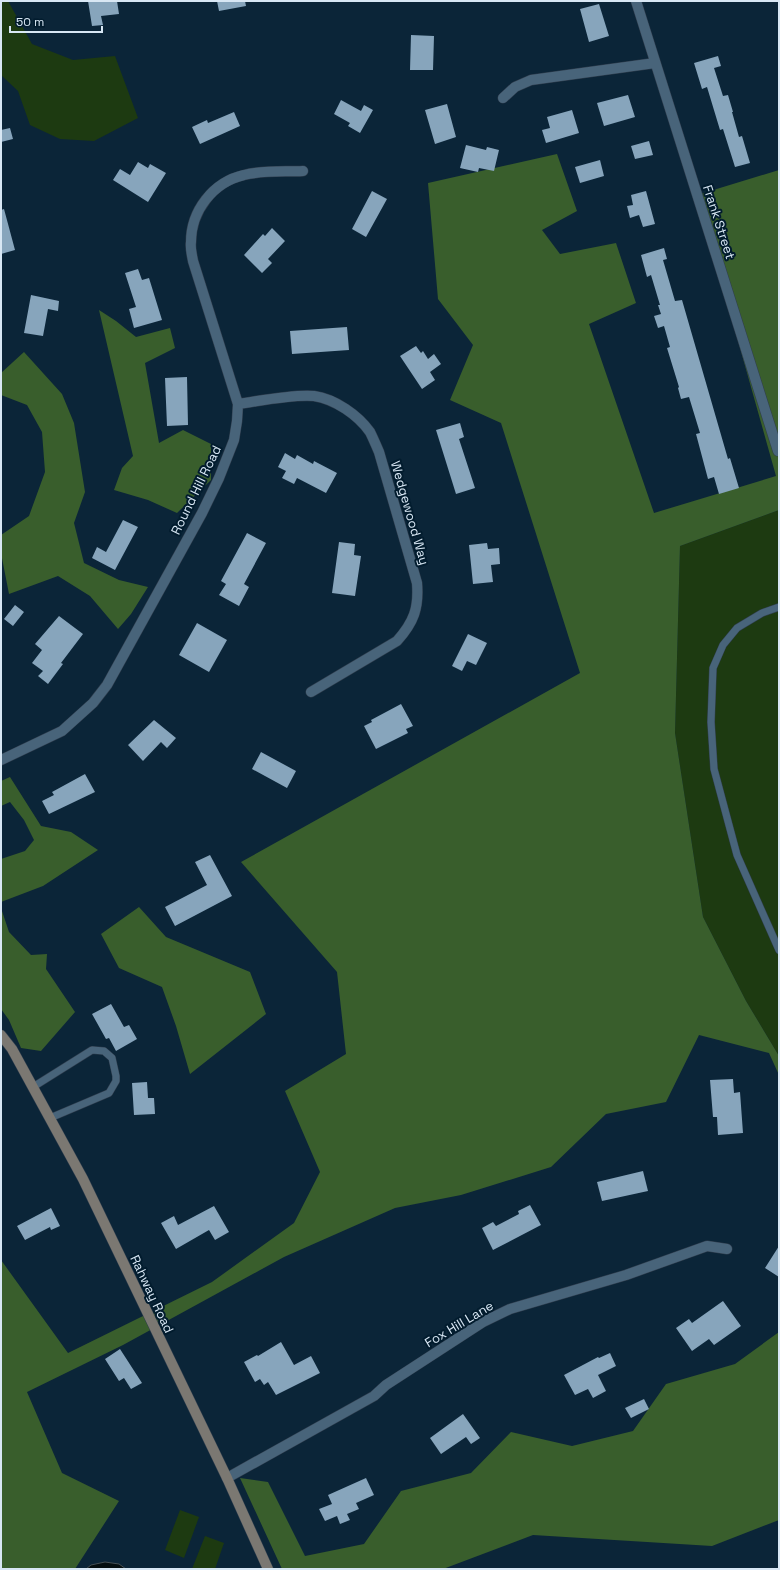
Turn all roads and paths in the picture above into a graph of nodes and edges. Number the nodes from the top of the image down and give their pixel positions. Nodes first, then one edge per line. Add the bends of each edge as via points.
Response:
1 (636, 1) edge
2 (655, 63) junction
3 (503, 98) dead end
4 (303, 171) dead end
5 (238, 404) junction
6 (778, 450) dead end
7 (779, 607) edge
8 (311, 692) dead end
9 (1, 760) edge
10 (779, 950) edge
11 (1, 1036) edge
12 (33, 1087) junction
13 (50, 1118) junction
14 (727, 1249) dead end
15 (227, 1478) junction
16 (268, 1569) edge

1 - 2 street, Frank Street
2 - 3 street via 531,80 515,87
2 - 6 street, Frank Street
4 - 5 street, Round Hill Road via 263,172 243,175 228,181 214,190 204,201 192,229 190,243 193,261
5 - 8 street, Wedgewood Way via 314,396 347,410 360,421 370,433 379,452 417,583 417,608 413,620 397,641
5 - 9 street, Round Hill Road via 234,440 219,478 107,685 93,704 62,730
7 - 10 lane via 762,612 737,628 723,645 713,668 711,722 714,768 737,855
11 - 12 street, Rahway Road via 12,1049
12 - 13 street, Rahway Road
12 - 13 lane via 92,1050 104,1051 112,1058 116,1081 109,1093
13 - 15 street, Rahway Road via 83,1179
14 - 15 street, Fox Hill Lane via 707,1246 626,1275 503,1313 483,1322 386,1385 374,1396
15 - 16 street, Rahway Road

